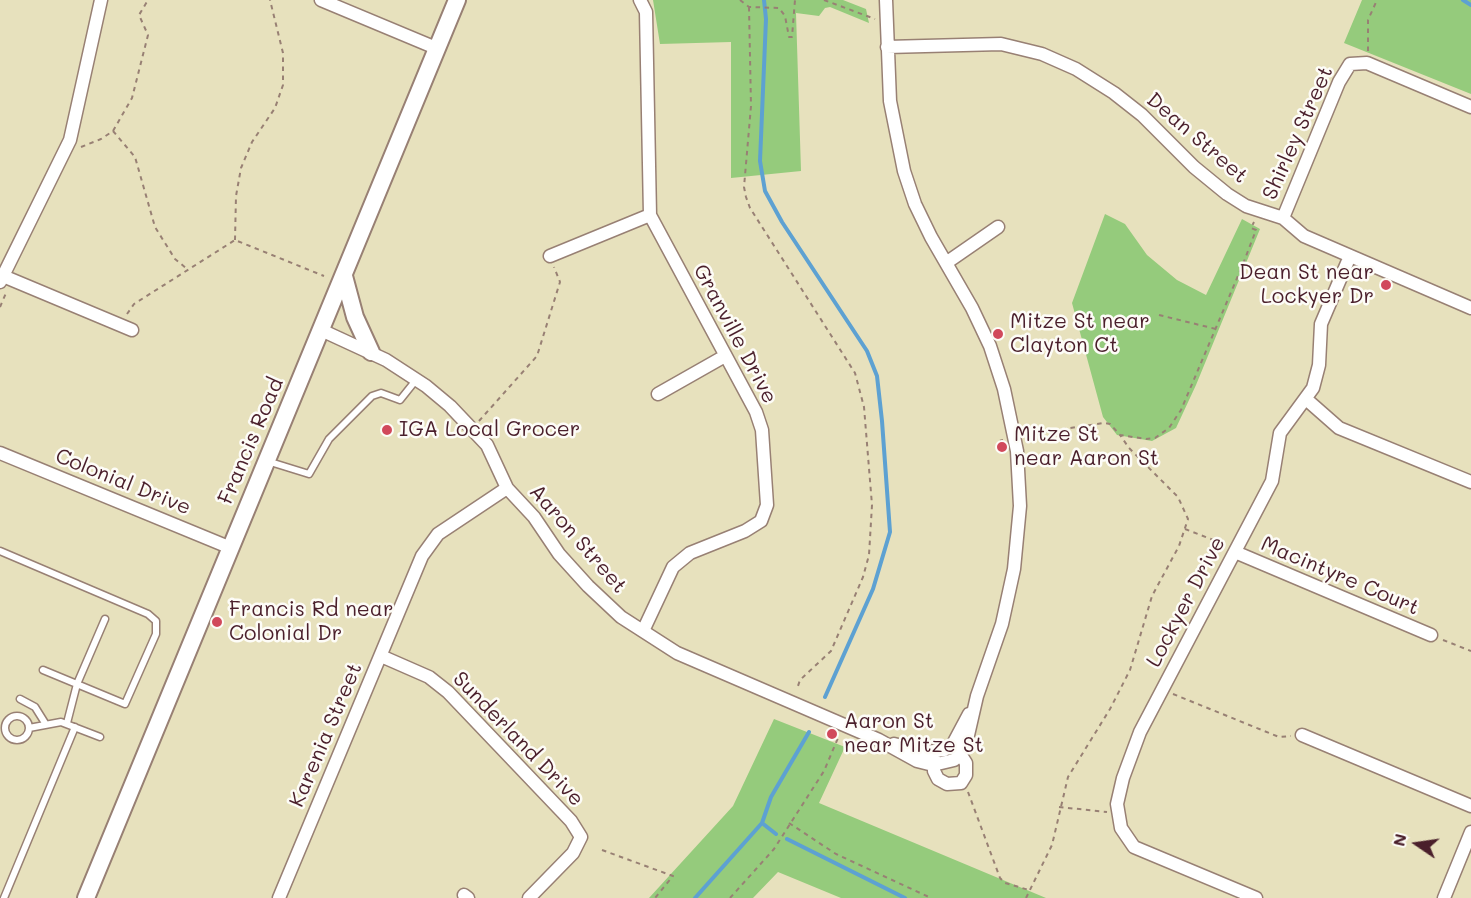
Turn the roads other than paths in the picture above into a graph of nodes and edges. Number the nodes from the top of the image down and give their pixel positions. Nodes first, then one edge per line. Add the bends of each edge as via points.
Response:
1 (101, 0) edge
2 (321, 0) edge
3 (457, 0) edge
4 (640, 0) edge
5 (886, 0) edge
6 (887, 47) junction
7 (436, 48) junction
8 (1471, 107) edge
9 (650, 215) junction
10 (1283, 218) junction
11 (998, 227) dead end
12 (550, 256) road end
13 (1350, 256) junction
14 (946, 263) junction
15 (344, 276) junction
16 (6, 280) edge
17 (1471, 308) edge
18 (127, 327) road end
19 (321, 330) junction
20 (370, 352) junction
21 (725, 356) junction
22 (416, 379) junction
23 (658, 394) dead end
24 (1305, 399) junction
25 (0, 453) edge
26 (267, 461) junction
27 (1471, 482) edge
28 (507, 488) junction
29 (231, 548) junction
30 (0, 551) edge
31 (1235, 552) junction
32 (105, 619) dead end
33 (643, 631) junction
34 (1431, 635) road end
35 (381, 656) junction
36 (43, 670) dead end
37 (77, 684) junction
38 (20, 699) dead end
39 (45, 723) junction
40 (67, 723) junction
41 (75, 727) junction
42 (29, 728) junction
43 (1302, 735) road end
44 (100, 737) dead end
45 (945, 755) junction
46 (1471, 806) edge
47 (1471, 832) edge
48 (4, 898) edge
49 (86, 898) edge
50 (279, 898) edge
51 (529, 898) edge
52 (1256, 898) edge
53 (1444, 898) edge

1 - 16 street via 70,140
2 - 7 street
3 - 7 main road, Francis Road
4 - 9 street, Granville Drive via 645,12
5 - 6 street
6 - 10 street, Dean Street via 1001,44 1042,54 1076,69 1114,93 1227,194 1246,206
6 - 14 street via 890,101 904,171 915,204
7 - 15 main road, Francis Road
8 - 10 street, Shirley Street via 1367,63 1350,64
9 - 12 street
9 - 21 street, Granville Drive
10 - 13 street, Dean Street via 1304,236
11 - 14 street
13 - 17 street, Dean Street
13 - 24 street, Lockyer Drive via 1321,324 1318,376
14 - 45 street via 990,346 1004,389 1017,451 1020,506 1014,569 1002,624 977,696 966,744
15 - 19 main road, Francis Road
15 - 20 main road
16 - 18 street
19 - 20 street, Aaron Street
19 - 26 main road, Francis Road
20 - 22 street, Aaron Street
21 - 23 street
21 - 33 street, Granville Drive via 762,430 766,505 761,521 746,531 690,553 673,567
22 - 26 lane via 400,400 381,393 372,396 329,439 309,474
22 - 28 street, Aaron Street via 450,406 487,445
24 - 27 street via 1339,428
24 - 31 street, Lockyer Drive via 1280,433 1272,481
25 - 29 street, Colonial Drive
26 - 29 main road, Francis Road
28 - 33 street, Aaron Street via 588,586
28 - 35 street, Karenia Street via 438,534 422,556
29 - 49 main road, Francis Road
30 - 37 lane via 153,617 156,634 125,704
31 - 34 street, Macintyre Court
31 - 52 street, Lockyer Drive via 1140,732 1117,804 1121,828 1134,847
32 - 37 lane
33 - 45 street, Aaron Street via 714,671 879,740
35 - 50 street, Karenia Street
35 - 51 street, Sunderland Drive via 429,677 448,692 571,821 581,837 573,853
36 - 37 lane
37 - 40 lane
38 - 39 lane via 35,707
39 - 40 lane
39 - 42 lane
40 - 41 lane
41 - 44 lane
41 - 48 lane
42 - 42 lane via 25,737 18,740 10,738 4,730 8,720 17,716
43 - 46 street
45 - 45 street via 967,769 961,783 951,785 936,775
47 - 53 street

